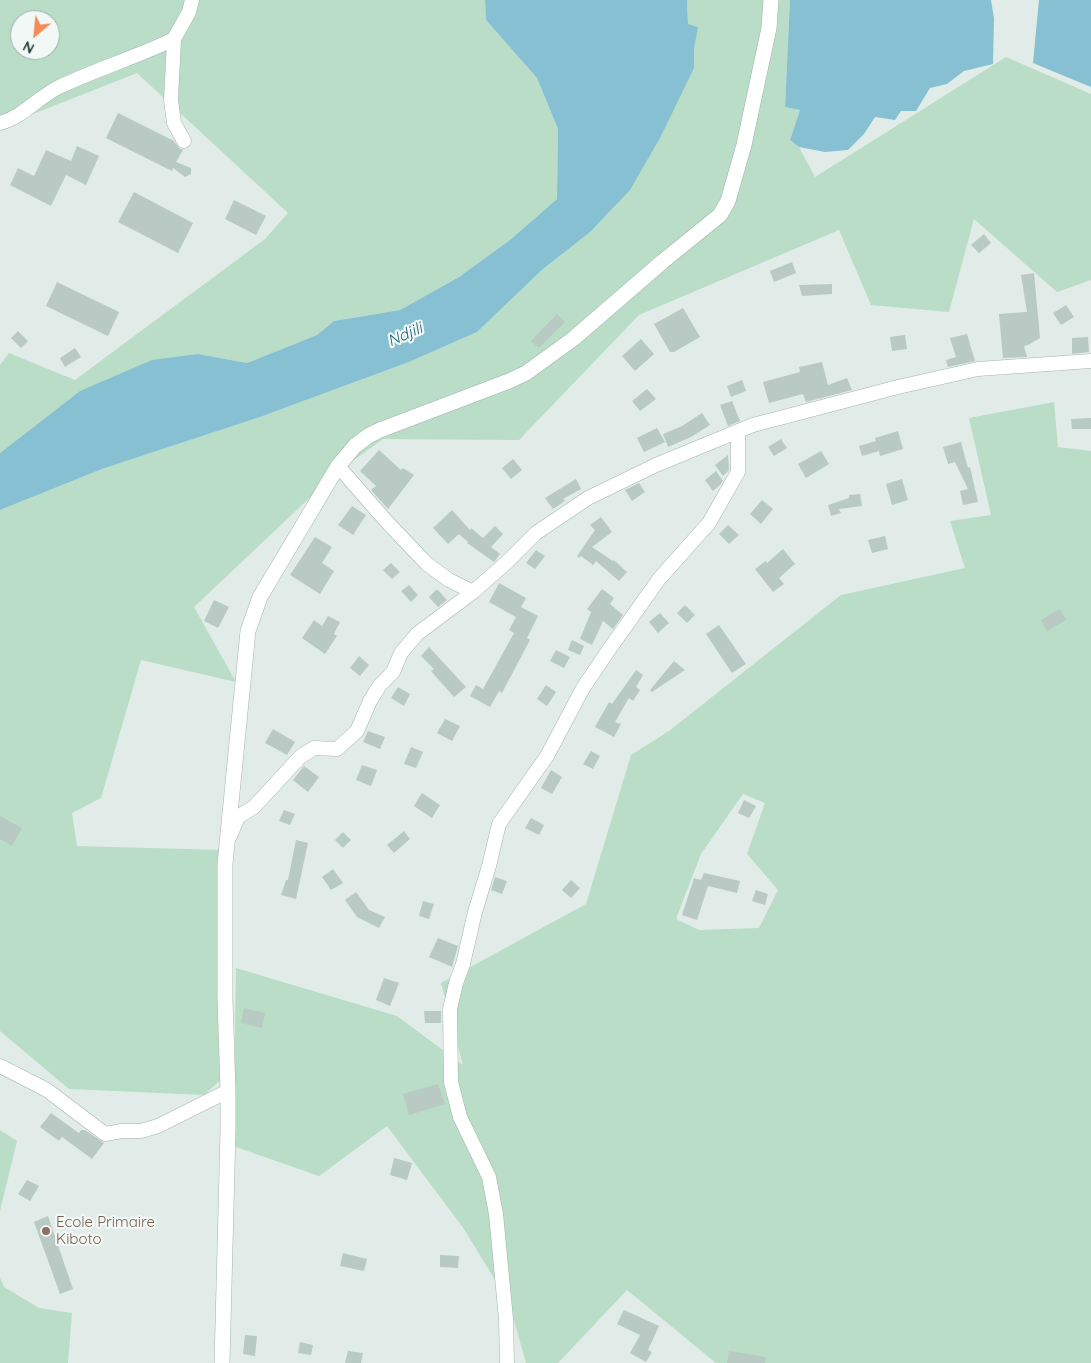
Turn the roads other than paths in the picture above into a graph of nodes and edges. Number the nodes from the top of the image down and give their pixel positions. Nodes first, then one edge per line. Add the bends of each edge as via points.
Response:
1 (192, 0) edge
2 (771, 0) edge
3 (174, 39) junction
4 (0, 123) edge
5 (184, 141) dead end
6 (1091, 361) edge
7 (738, 431) junction
8 (338, 466) junction
9 (473, 592) junction
10 (225, 864) junction
11 (0, 1066) edge
12 (228, 1091) junction
13 (222, 1363) edge
14 (507, 1363) edge

1 - 3 street
2 - 8 street via 769,28 744,145 728,201 720,216 573,339 526,373 374,433 354,446
3 - 4 street via 57,88 10,121
3 - 5 street via 171,100 174,123
6 - 7 street via 978,370 898,387
7 - 9 street via 588,498 536,534
7 - 14 street via 738,472 710,523 659,579 608,651 583,688 546,756 499,824 456,983 450,1009 451,1082 460,1117 489,1177 496,1214
8 - 9 street via 428,564
8 - 10 street via 260,597 248,630
9 - 10 street via 417,634 401,653 393,672 370,701 357,731 337,749 314,748 300,757 254,807 238,817
10 - 12 street
11 - 12 street via 47,1090 105,1134 158,1126
12 - 13 street

